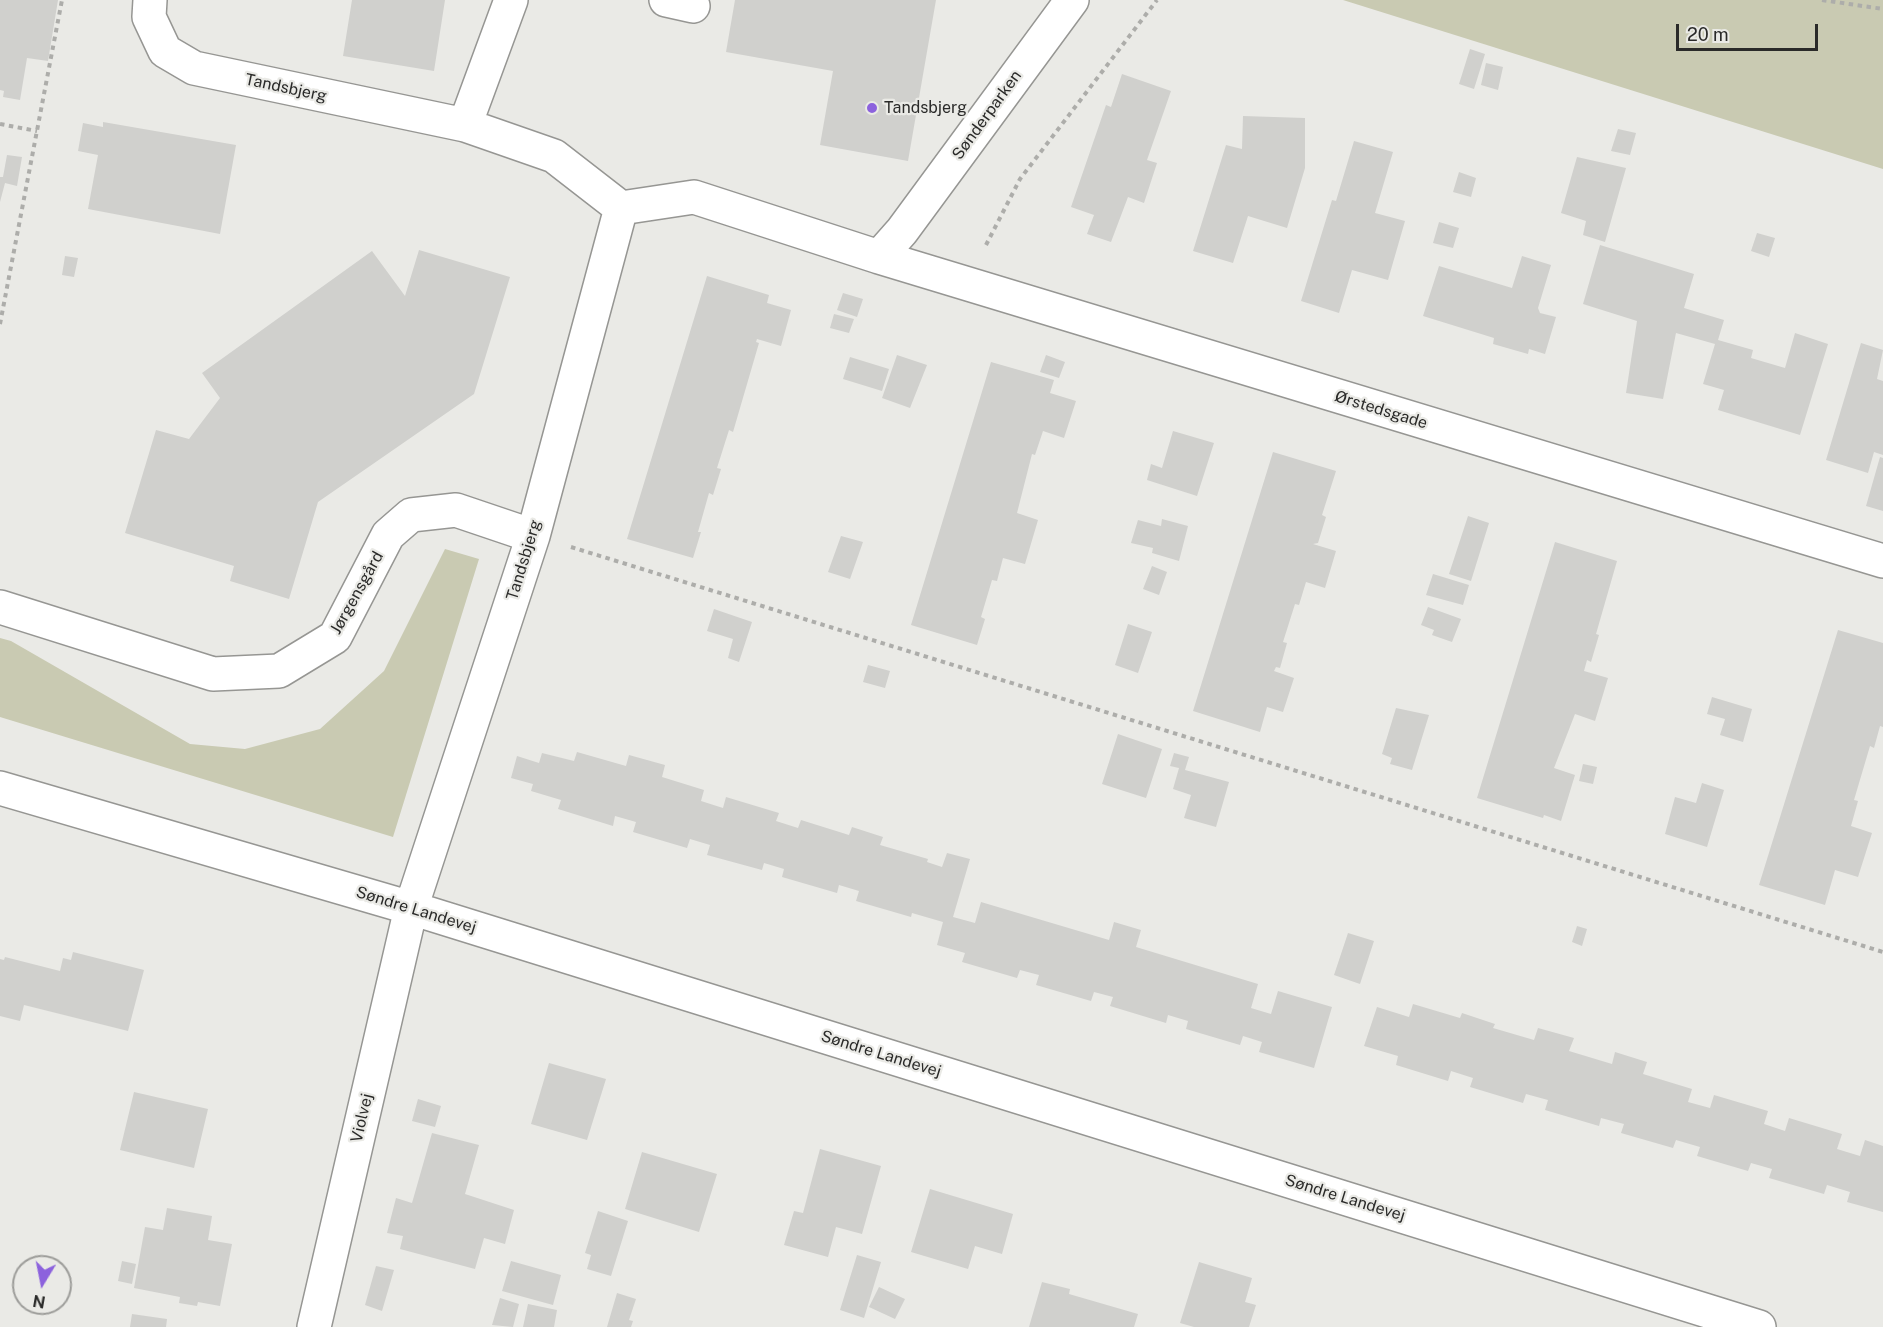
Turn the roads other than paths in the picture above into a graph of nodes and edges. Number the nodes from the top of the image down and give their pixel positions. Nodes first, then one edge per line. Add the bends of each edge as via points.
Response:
1 (150, 0) edge
2 (511, 0) edge
3 (1072, 0) edge
4 (465, 125) junction
5 (621, 208) junction
6 (879, 257) junction
7 (533, 536) junction
8 (1883, 561) edge
9 (0, 607) edge
10 (0, 788) edge
11 (411, 908) junction
12 (314, 1327) edge
13 (1758, 1327) edge

1 - 4 street, Tandsbjerg via 149,17 165,51 194,68
2 - 4 street
3 - 6 street, Sønderparken
4 - 5 street, Tandsbjerg via 554,156
5 - 6 street via 694,197
5 - 7 street, Tandsbjerg
6 - 8 street, Ørstedsgade
7 - 9 street, Jørgensgård via 456,510 411,515 388,535 335,637 279,671 213,674
7 - 11 street, Tandsbjerg
10 - 11 street, Søndre Landevej
11 - 12 street, Violvej
11 - 13 street, Søndre Landevej

